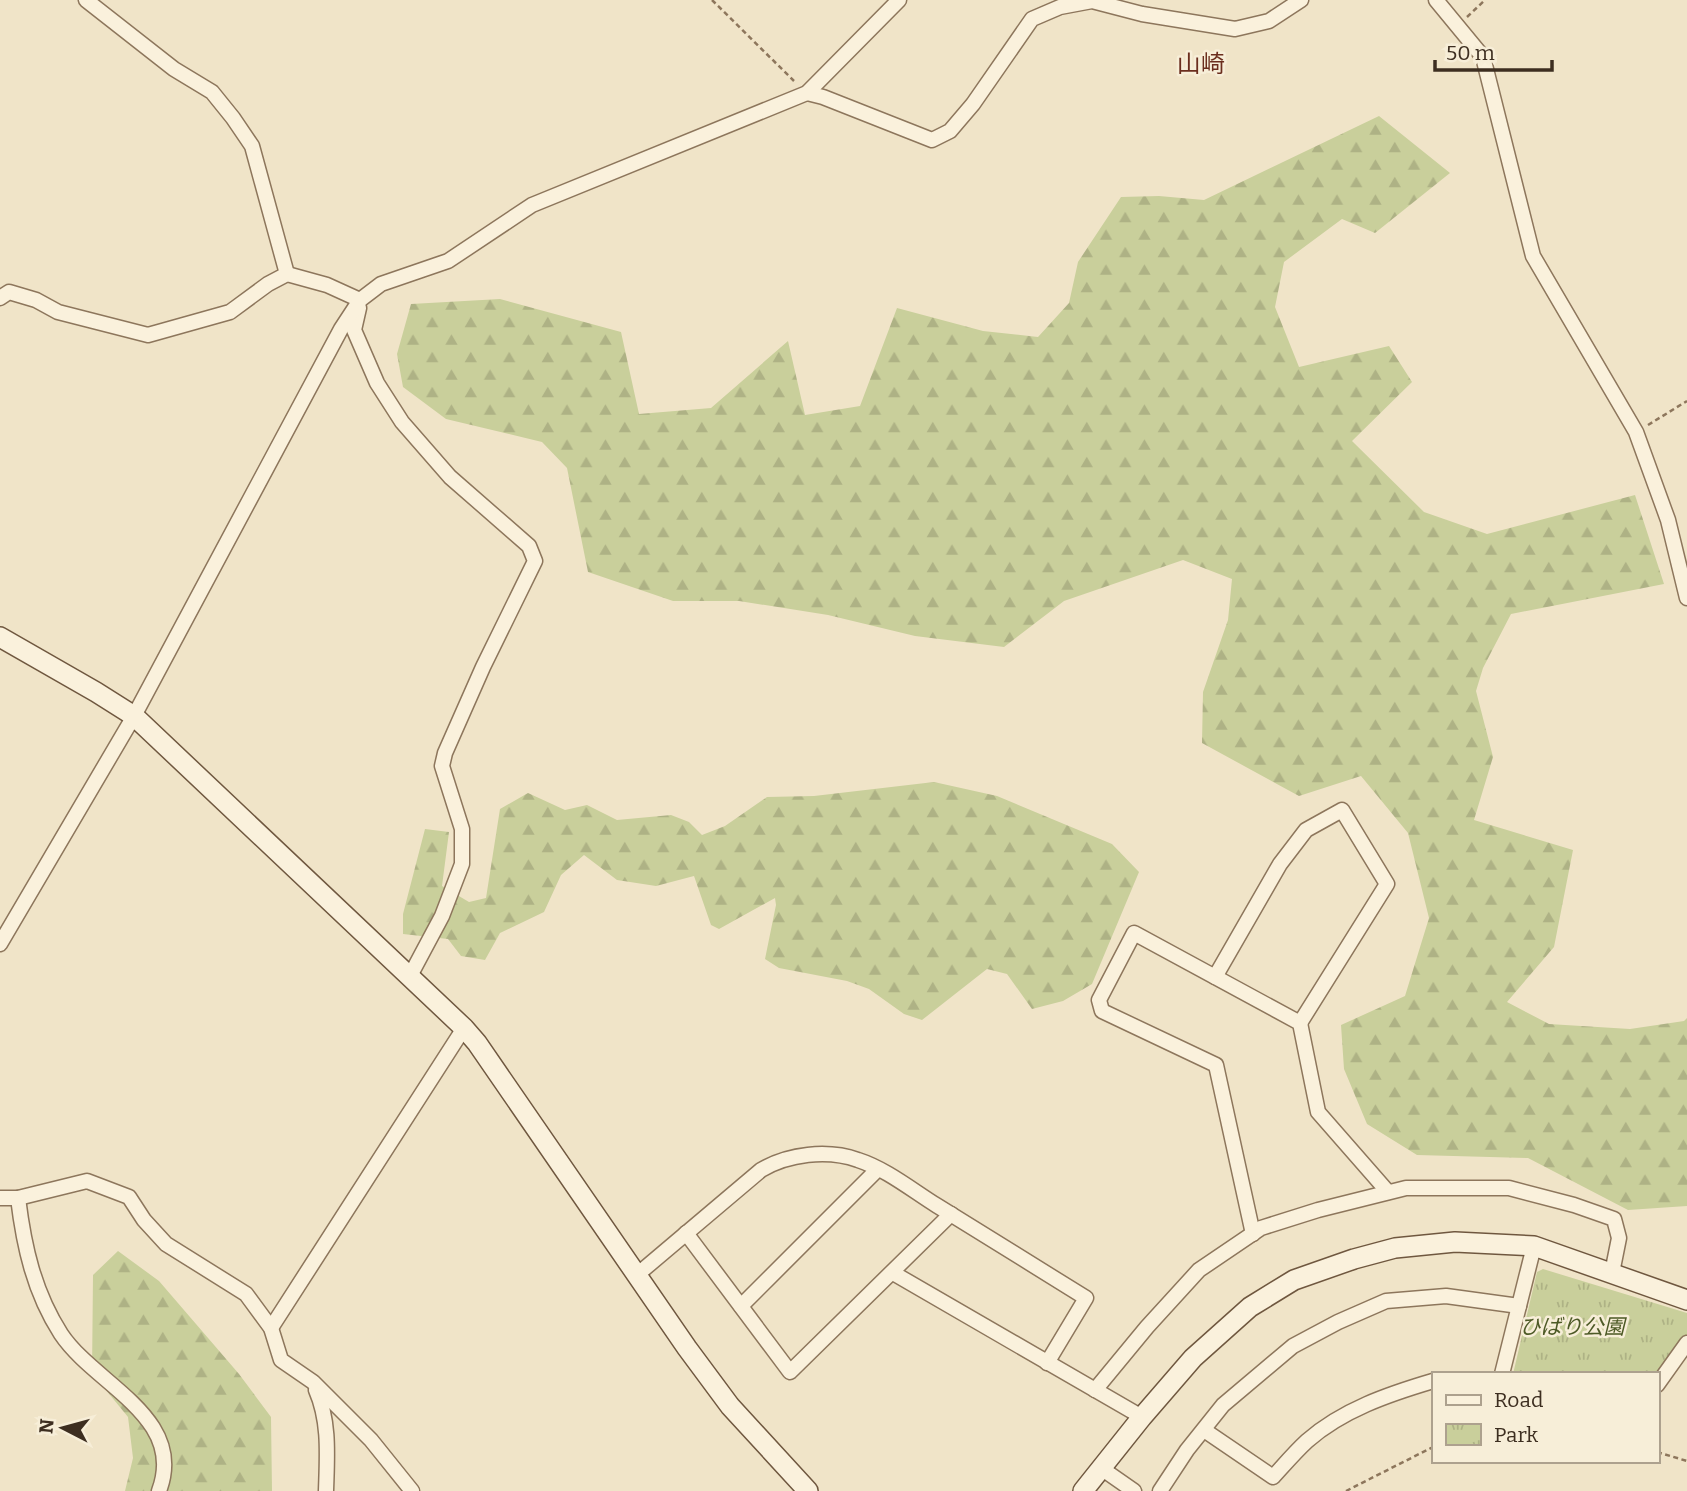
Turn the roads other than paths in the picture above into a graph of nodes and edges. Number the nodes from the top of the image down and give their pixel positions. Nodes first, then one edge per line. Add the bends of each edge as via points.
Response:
1 (86, 0) edge
2 (899, 0) edge
3 (1301, 0) edge
4 (1436, 0) edge
5 (807, 93) junction
6 (287, 274) junction
7 (0, 298) edge
8 (360, 300) junction
9 (1687, 598) edge
10 (0, 637) edge
11 (134, 716) junction
12 (0, 944) edge
13 (410, 976) junction
14 (1215, 976) junction
15 (1300, 1023) junction
16 (464, 1028) junction
17 (877, 1170) junction
18 (1388, 1192) junction
19 (0, 1198) edge
20 (18, 1198) junction
21 (951, 1214) junction
22 (686, 1233) junction
23 (1254, 1234) junction
24 (1534, 1246) junction
25 (893, 1273) junction
26 (1612, 1273) junction
27 (638, 1274) junction
28 (1687, 1300) edge
29 (741, 1306) junction
30 (1519, 1306) junction
31 (271, 1328) junction
32 (1687, 1343) edge
33 (1682, 1357) edge
34 (1047, 1363) junction
35 (1502, 1372) edge
36 (1432, 1381) edge
37 (313, 1382) junction
38 (1659, 1383) edge
39 (1095, 1390) junction
40 (1142, 1417) junction
41 (1204, 1430) junction
42 (1101, 1468) junction
43 (159, 1491) edge
44 (327, 1491) edge
45 (412, 1491) edge
46 (808, 1491) edge
47 (1083, 1491) edge
48 (1135, 1491) edge
49 (1160, 1491) edge

1 - 6 street via 174,69 212,92 233,118 252,146
2 - 5 street
3 - 5 street via 1269,21 1235,29 1092,1 1060,7 1032,19 973,104 950,131 932,140
4 - 9 street via 1483,57 1533,256 1636,432 1668,520
5 - 8 street via 532,205 448,261 382,284
6 - 7 street via 230,312 148,335 58,312 9,292
6 - 8 street
8 - 11 street
8 - 13 street via 354,330 377,383 402,422 450,477 529,546 535,561 445,753 442,766 462,829 462,864 442,916
10 - 11 street
11 - 12 street
11 - 13 street
13 - 16 street
14 - 15 street
14 - 15 street via 1280,864 1306,830 1342,810 1387,884
14 - 23 street via 1134,933 1099,1000 1102,1011 1216,1065
15 - 18 street via 1318,1112
16 - 27 street
16 - 31 street
17 - 21 street
17 - 22 street via 836,1155 795,1156 773,1163
17 - 29 street
18 - 23 street via 1318,1210
18 - 26 street via 1509,1188 1614,1219 1619,1238
19 - 20 street
20 - 31 street via 88,1181 128,1197 166,1244 246,1294
20 - 43 street via 36,1286 62,1335 101,1377 144,1413 156,1433 165,1457
21 - 25 street
21 - 34 street via 1086,1298
22 - 27 street
22 - 29 street
23 - 39 street via 1199,1270
24 - 26 street
24 - 30 street
24 - 40 street via 1455,1242 1395,1248 1294,1280 1250,1307 1193,1358
25 - 29 street via 790,1372
25 - 34 street
26 - 28 street
27 - 46 street via 730,1406
30 - 35 street
30 - 41 street via 1446,1296 1386,1301 1293,1346 1223,1405
31 - 37 street via 281,1360
32 - 33 street
33 - 38 street
34 - 39 street
36 - 41 street via 1385,1395 1346,1416 1307,1440 1273,1476
37 - 44 street via 324,1407
37 - 45 street via 372,1440
39 - 40 street
40 - 42 street
41 - 49 street
42 - 47 street
42 - 48 street

